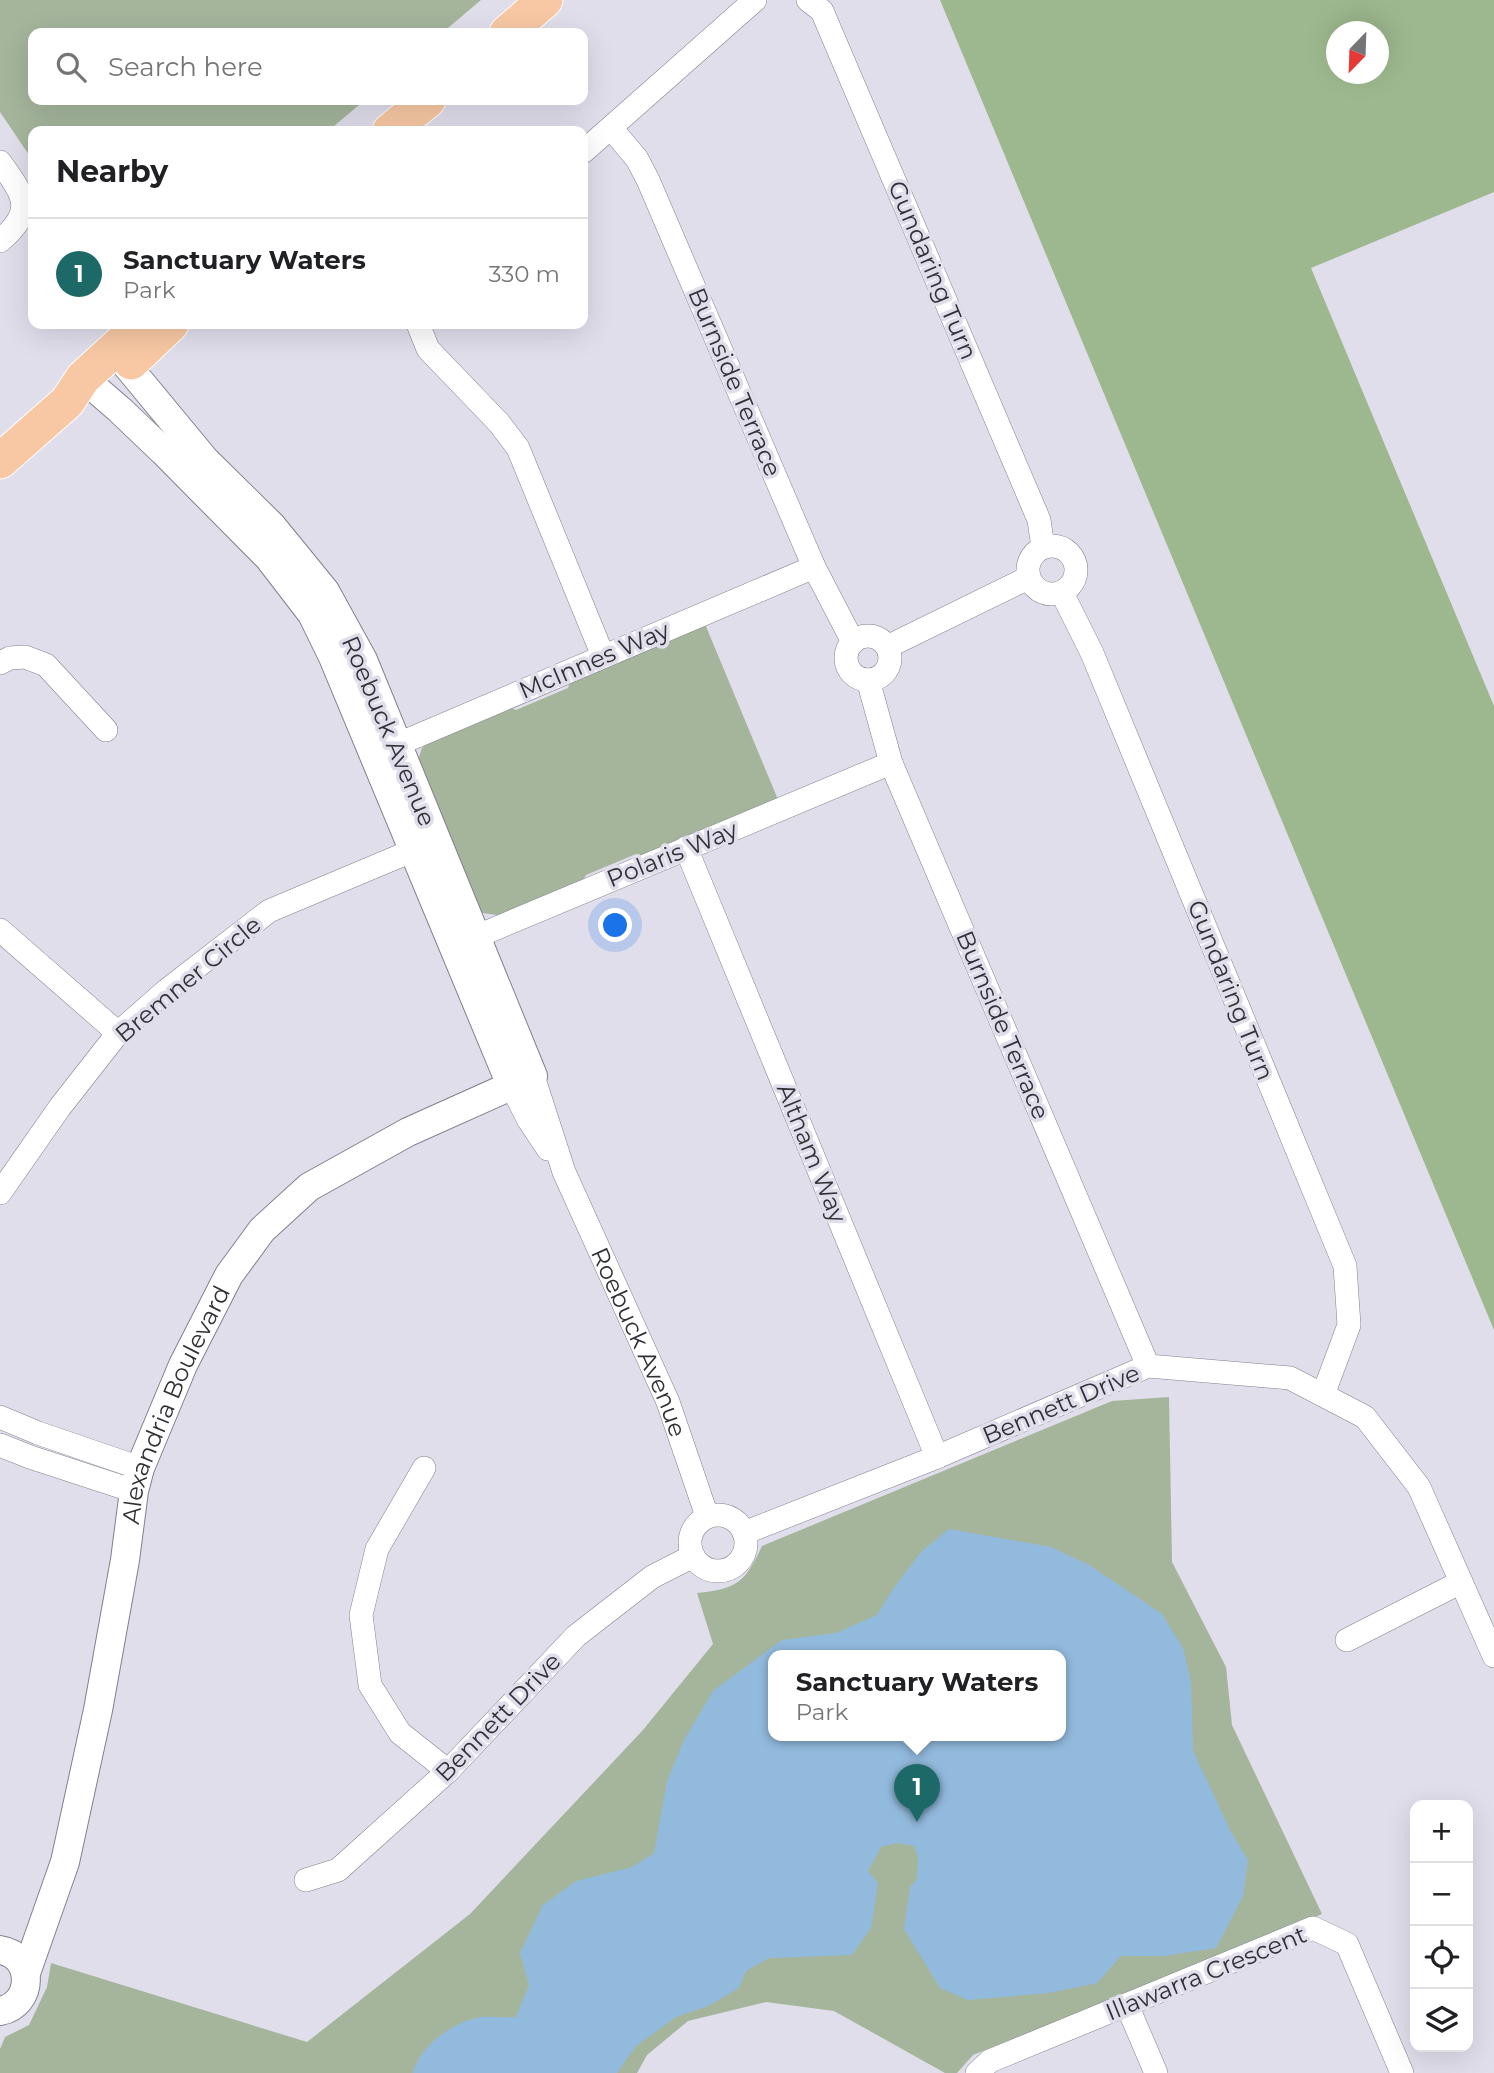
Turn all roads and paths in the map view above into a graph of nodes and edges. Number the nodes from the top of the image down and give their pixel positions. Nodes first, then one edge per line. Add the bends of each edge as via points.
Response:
1 (545, 0) edge
2 (755, 0) edge
3 (808, 0) edge
4 (513, 28) edge
5 (422, 105) edge
6 (396, 126) edge
7 (611, 128) junction
8 (588, 148) edge
9 (0, 162) edge
10 (0, 241) edge
11 (139, 329) edge
12 (167, 329) edge
13 (420, 329) edge
14 (120, 358) junction
15 (82, 391) junction
16 (14, 441) edge
17 (0, 461) edge
18 (194, 466) junction
19 (1043, 547) junction
20 (814, 567) junction
21 (1028, 578) junction
22 (1062, 593) junction
23 (853, 642) junction
24 (887, 647) junction
25 (603, 656) junction
26 (0, 663) edge
27 (868, 680) junction
28 (106, 730) dead end
29 (386, 749) junction
30 (891, 763) junction
31 (424, 844) junction
32 (687, 848) junction
33 (0, 930) edge
34 (465, 941) junction
35 (118, 1033) junction
36 (522, 1081) junction
37 (0, 1193) edge
38 (1148, 1366) junction
39 (1323, 1395) junction
40 (0, 1417) edge
41 (0, 1445) edge
42 (937, 1457) junction
43 (424, 1468) dead end
44 (137, 1479) junction
45 (707, 1516) junction
46 (744, 1533) junction
47 (692, 1556) junction
48 (1461, 1582) junction
49 (1347, 1640) dead end
50 (1494, 1656) edge
51 (447, 1771) junction
52 (306, 1880) dead end
53 (54, 1898) junction
54 (2, 1950) edge
55 (26, 1973) junction
56 (1127, 2005) junction
57 (2, 2014) edge
58 (977, 2073) edge
59 (1156, 2073) edge
60 (1402, 2073) edge

1 - 4 main road
2 - 7 street
3 - 19 street, Gundaring Turn via 822,11 1039,520
5 - 6 main road
7 - 8 street
7 - 20 street, Burnside Terrace via 648,180
9 - 10 street via 20,190 24,211 15,228
11 - 14 main road
12 - 14 main road
13 - 25 street via 428,349 519,448
14 - 15 main road
14 - 18 street, Roebuck Avenue
15 - 16 main road
15 - 18 street, Roebuck Avenue via 120,410
16 - 17 main road
18 - 29 street, Roebuck Avenue via 269,558 302,582 333,657
19 - 21 street via 1029,561
19 - 22 street via 1060,547 1074,560 1076,577
20 - 23 street, Burnside Terrace
20 - 25 street, McInnes Way
21 - 22 street via 1045,594
21 - 24 street
22 - 39 street, Gundaring Turn via 1092,653 1345,1266 1349,1325
23 - 24 street via 867,636
23 - 27 street, Burnside Terrace via 846,663 854,675
24 - 27 street via 888,669
25 - 29 street, McInnes Way
26 - 28 street via 10,657 25,657 46,665
27 - 30 street, Burnside Terrace
29 - 31 street, Roebuck Avenue
30 - 32 street, Polaris Way
30 - 38 street, Burnside Terrace
31 - 34 street, Roebuck Avenue
31 - 35 street, Bremner Circle via 269,911
32 - 34 street, Polaris Way
32 - 42 street, Altham Way
33 - 35 street
34 - 36 street, Roebuck Avenue
35 - 37 street, Bremner Circle
36 - 44 street, Alexandria Boulevard via 408,1132 309,1187 262,1230 229,1275 183,1366
36 - 45 street, Roebuck Avenue via 528,1119 564,1172 668,1402
38 - 39 street, Bennett Drive via 1290,1378
38 - 42 street, Bennett Drive
39 - 48 street, Bennett Drive via 1365,1417 1419,1487
40 - 44 street
41 - 44 street via 30,1457
42 - 46 street, Bennett Drive
43 - 51 street via 377,1549 361,1615 370,1685 400,1733
44 - 53 street, Alexandria Boulevard via 98,1710
45 - 46 street via 726,1516
45 - 47 street via 693,1528
46 - 47 street via 743,1558 733,1568 713,1572
47 - 51 street, Bennett Drive via 652,1577 576,1636
48 - 49 street
48 - 50 street, Bennett Drive
51 - 52 street, Bennett Drive via 338,1870
53 - 54 street, Alexandria Boulevard
53 - 55 street, Alexandria Boulevard
54 - 55 street, Alexandria Boulevard via 15,1955
55 - 57 street, Alexandria Boulevard via 23,1996
56 - 58 street, Illawarra Crescent via 990,2061
56 - 59 street
56 - 60 street, Illawarra Crescent via 1313,1928 1347,1944

